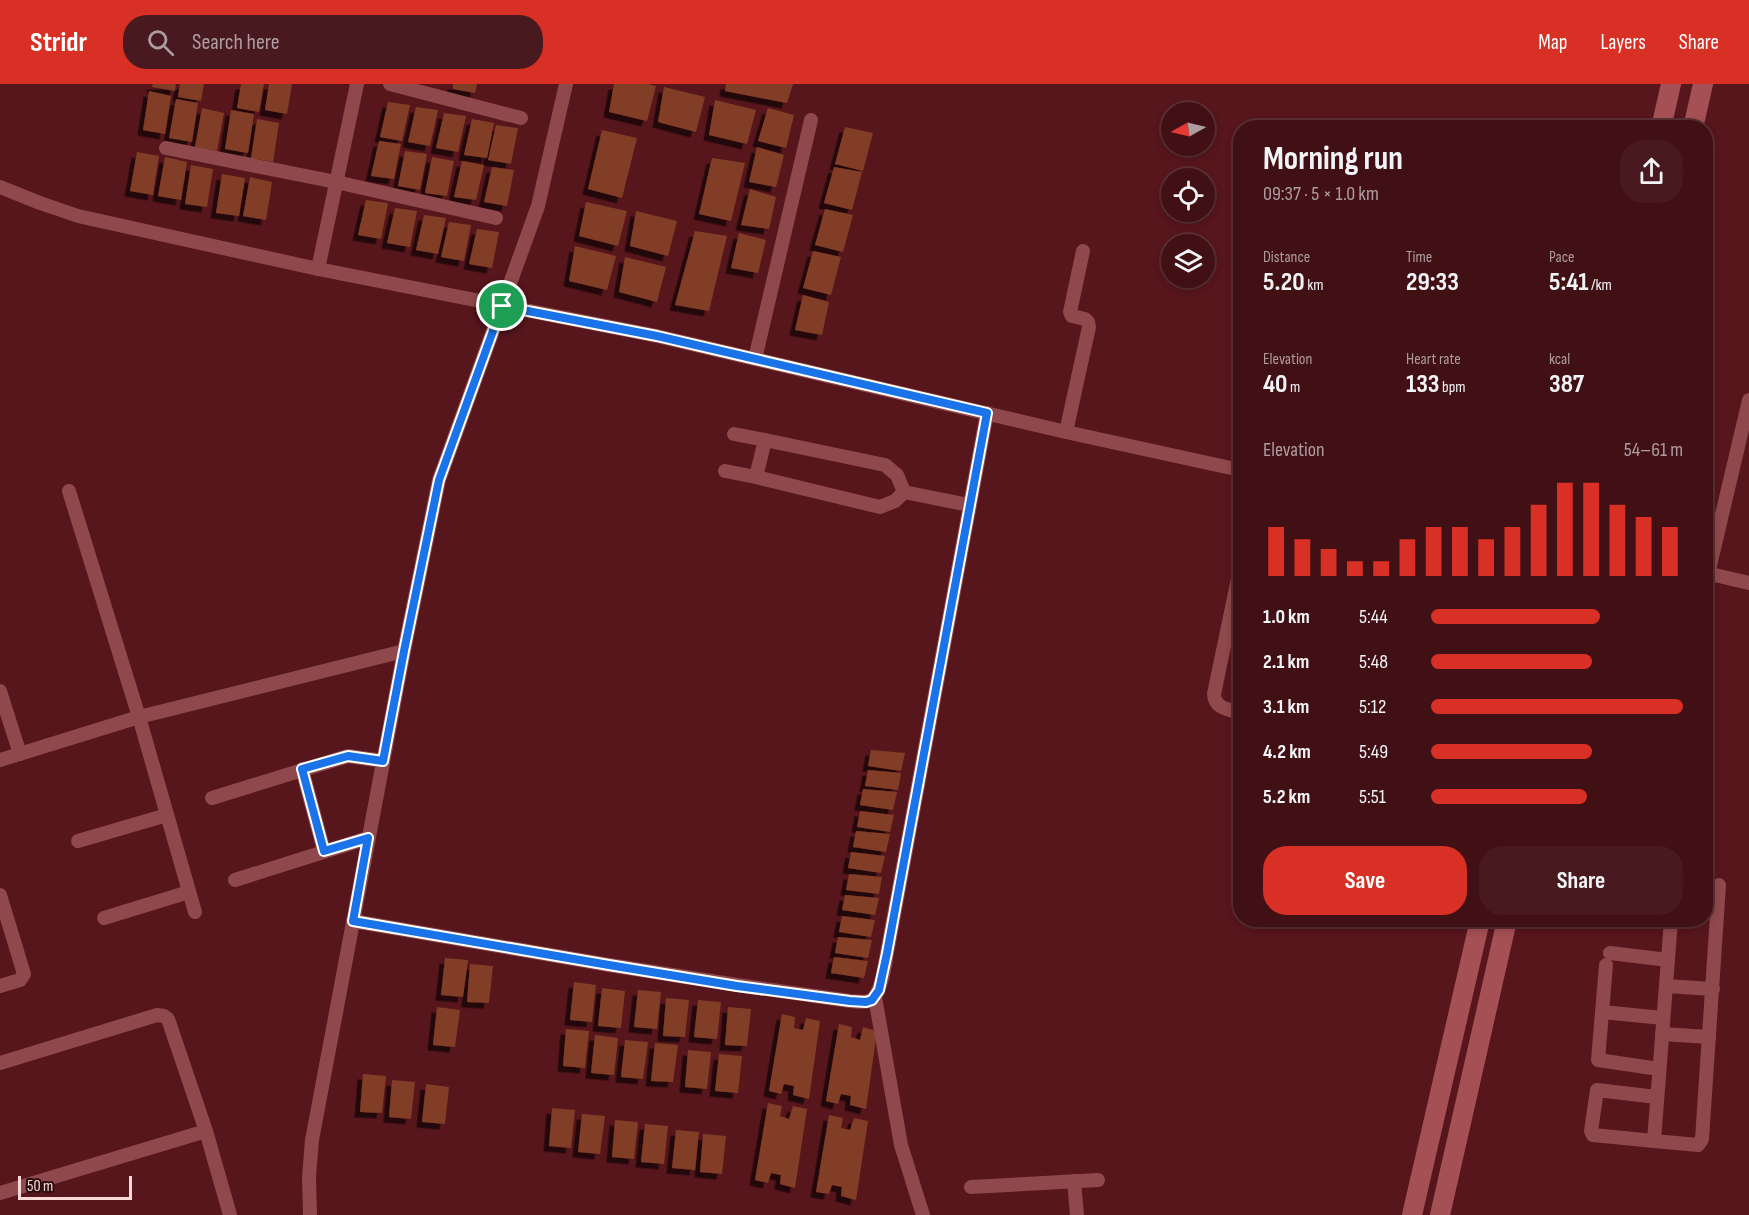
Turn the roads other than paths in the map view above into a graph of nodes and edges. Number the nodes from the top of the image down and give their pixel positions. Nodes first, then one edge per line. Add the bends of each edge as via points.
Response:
1 (357, 84) edge
2 (390, 84) edge
3 (566, 84) edge
4 (1671, 84) edge
5 (1703, 84) edge
6 (521, 118) dead end
7 (811, 120) dead end
8 (1663, 120) edge
9 (1695, 120) edge
10 (166, 148) dead end
11 (336, 182) junction
12 (0, 187) edge
13 (496, 218) dead end
14 (1083, 251) dead end
15 (318, 269) junction
16 (502, 306) junction
17 (754, 359) junction
18 (1749, 400) edge
19 (987, 413) junction
20 (1066, 432) junction
21 (734, 434) dead end
22 (765, 440) junction
23 (1742, 461) edge
24 (1233, 468) edge
25 (725, 471) dead end
26 (756, 477) junction
27 (69, 491) dead end
28 (904, 492) junction
29 (969, 505) junction
30 (1713, 555) edge
31 (1713, 575) edge
32 (1749, 583) edge
33 (1233, 603) edge
34 (404, 651) junction
35 (0, 691) edge
36 (1233, 711) edge
37 (139, 717) junction
38 (20, 754) junction
39 (0, 760) edge
40 (383, 761) junction
41 (302, 769) junction
42 (212, 798) dead end
43 (167, 815) junction
44 (368, 838) junction
45 (78, 841) dead end
46 (324, 851) junction
47 (235, 880) dead end
48 (1719, 885) dead end
49 (189, 892) junction
50 (0, 895) edge
51 (195, 912) dead end
52 (104, 918) dead end
53 (353, 921) junction
54 (1478, 927) edge
55 (1505, 927) edge
56 (1670, 927) edge
57 (1668, 960) junction
58 (0, 986) edge
59 (1666, 986) junction
60 (1713, 989) junction
61 (875, 997) junction
62 (1602, 1012) junction
63 (1663, 1018) junction
64 (1662, 1034) junction
65 (1709, 1037) junction
66 (0, 1063) edge
67 (1659, 1069) junction
68 (1657, 1097) junction
69 (206, 1131) junction
70 (1653, 1141) junction
71 (1098, 1179) dead end
72 (1074, 1181) junction
73 (971, 1187) dead end
74 (0, 1192) edge
75 (230, 1215) edge
76 (310, 1215) edge
77 (923, 1215) edge
78 (1077, 1215) edge
79 (1412, 1215) edge
80 (1440, 1215) edge

1 - 11 street
2 - 6 street
3 - 16 street via 538,206
4 - 8 street
5 - 9 street
7 - 17 street
10 - 11 street
11 - 13 street
11 - 15 street
12 - 15 street via 78,216
14 - 20 street via 1070,312 1089,322 1089,327
15 - 16 street
16 - 17 street
16 - 34 street via 439,480
17 - 19 street
18 - 23 street
19 - 20 street
19 - 29 street
20 - 24 street
21 - 22 street
22 - 26 street
22 - 28 street via 885,465 897,475
23 - 30 street
25 - 26 street
26 - 28 street via 880,507
27 - 37 street
28 - 29 street
29 - 61 street via 887,953
31 - 32 street
33 - 36 street via 1214,694 1217,706
34 - 37 street
34 - 40 street
35 - 38 street
37 - 38 street
37 - 43 street
38 - 39 street
40 - 41 street via 348,756
40 - 44 street
41 - 42 street
41 - 46 street
43 - 45 street
43 - 49 street
44 - 46 street
44 - 53 street
46 - 47 street
48 - 60 street
49 - 51 street
49 - 52 street
50 - 58 street via 24,974 21,980
53 - 61 street via 737,986 850,1001 866,1002
53 - 76 street via 312,1140
54 - 79 street
55 - 80 street
56 - 57 street
57 - 59 street
57 - 62 street via 1608,959
59 - 60 street
59 - 63 street
60 - 65 street
61 - 77 street via 901,1145
62 - 63 street
62 - 67 street via 1599,1062
63 - 64 street
64 - 65 street
64 - 67 street
65 - 70 street via 1701,1143
66 - 69 street via 164,1016
67 - 68 street
68 - 70 street
68 - 70 street via 1597,1090 1591,1131 1593,1135
69 - 74 street
69 - 75 street
71 - 72 street
72 - 73 street
72 - 78 street

